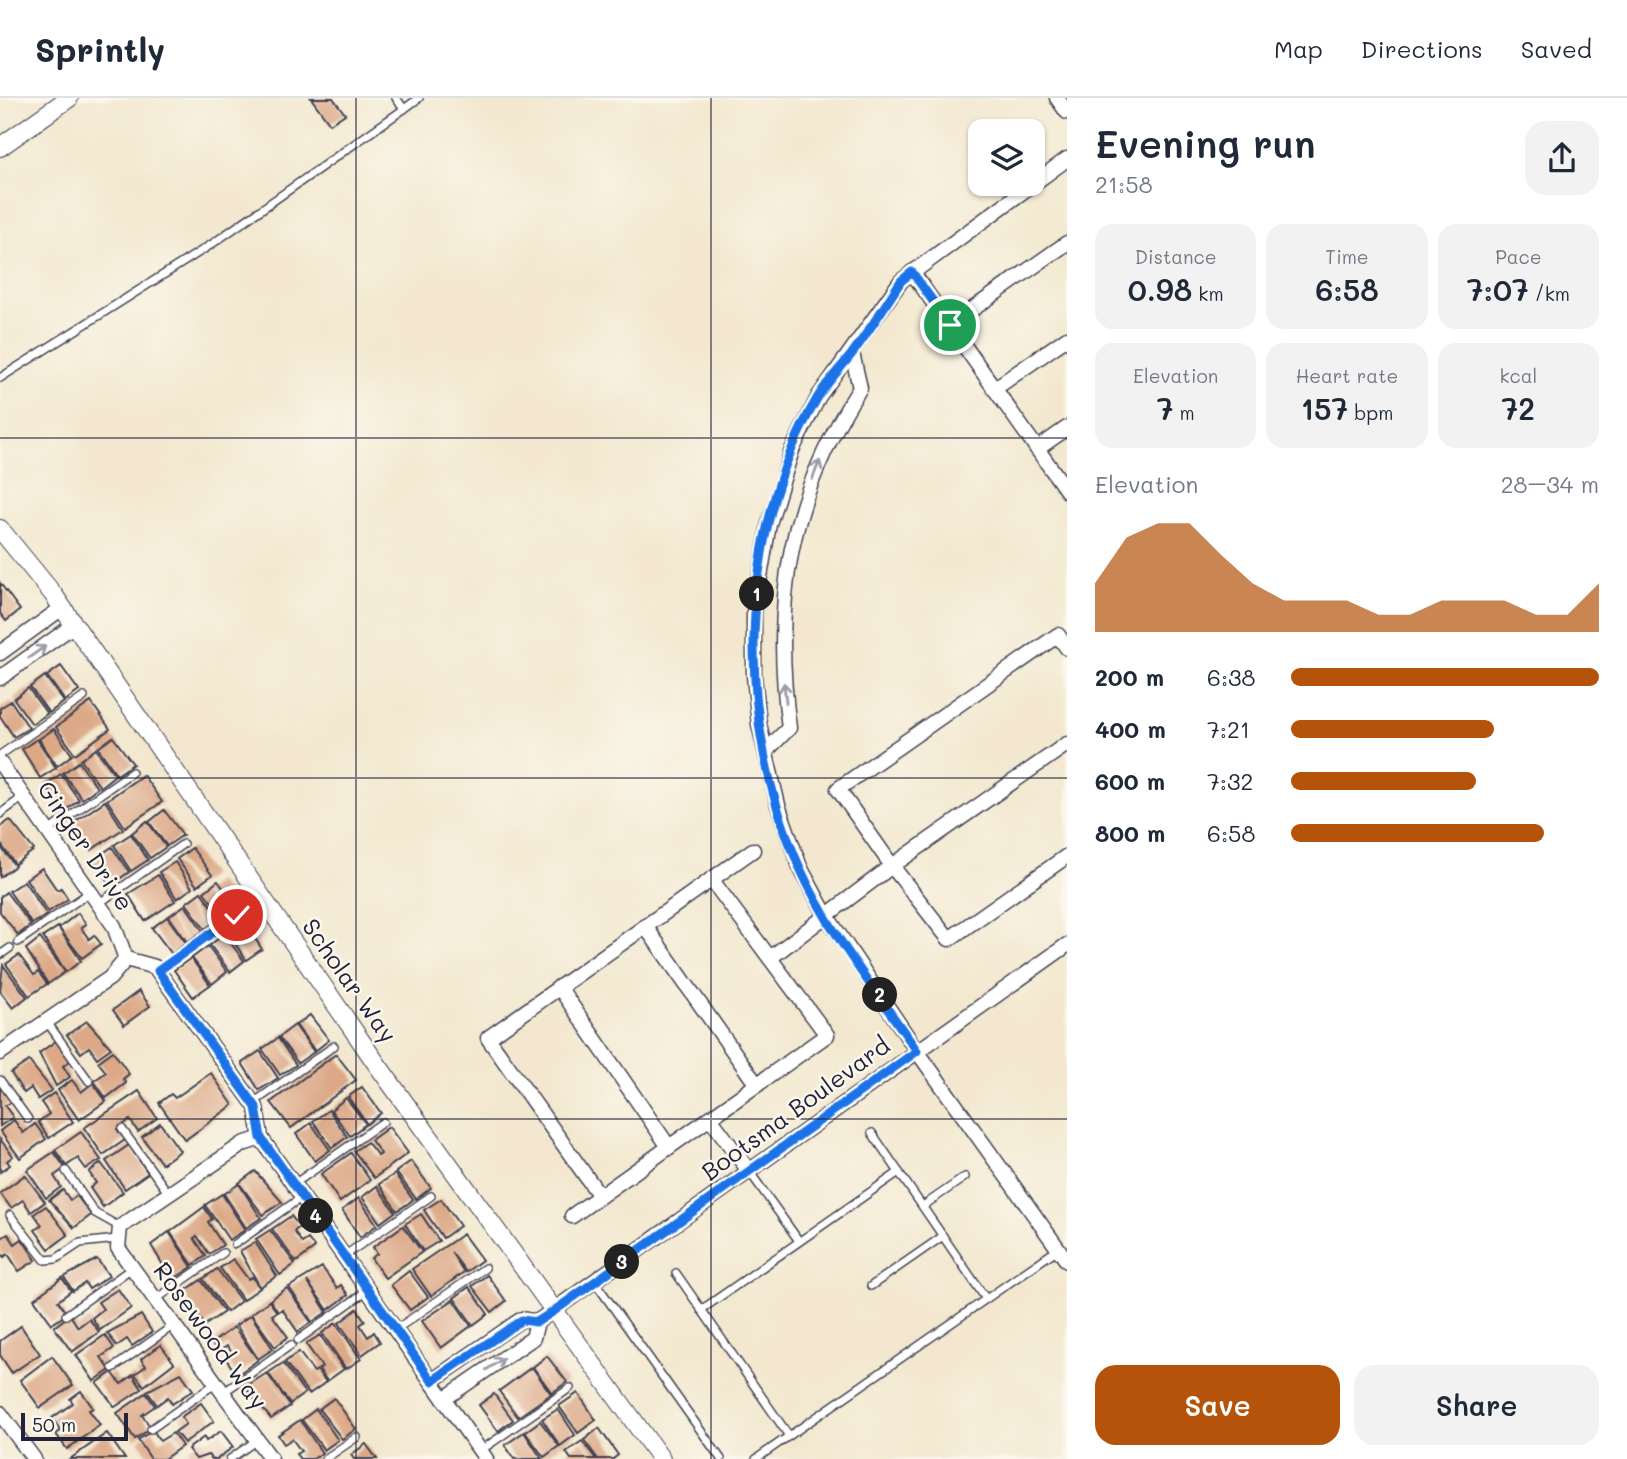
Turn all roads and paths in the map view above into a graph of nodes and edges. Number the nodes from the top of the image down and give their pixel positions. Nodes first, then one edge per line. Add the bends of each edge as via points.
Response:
1 (69, 98) edge
2 (396, 98) edge
3 (419, 98) edge
4 (1057, 98) edge
5 (404, 109) junction
6 (1067, 112) edge
7 (0, 147) edge
8 (1067, 159) edge
9 (1067, 243) edge
10 (912, 272) junction
11 (950, 325) junction
12 (1067, 338) edge
13 (852, 353) junction
14 (0, 377) edge
15 (995, 389) junction
16 (1067, 428) edge
17 (1037, 449) junction
18 (1067, 491) edge
19 (0, 529) edge
20 (62, 608) junction
21 (74, 625) junction
22 (1067, 648) edge
23 (0, 653) edge
24 (0, 678) edge
25 (84, 697) dead end
26 (1067, 744) edge
27 (766, 751) junction
28 (0, 755) edge
29 (0, 763) edge
30 (132, 772) dead end
31 (24, 797) junction
32 (0, 814) edge
33 (48, 831) junction
34 (183, 844) dead end
35 (752, 850) dead end
36 (1067, 856) edge
37 (892, 866) junction
38 (711, 879) junction
39 (95, 898) junction
40 (237, 915) dead end
41 (826, 915) junction
42 (645, 926) junction
43 (18, 942) dead end
44 (1067, 945) edge
45 (10, 948) dead end
46 (0, 955) edge
47 (770, 958) junction
48 (126, 959) junction
49 (158, 971) junction
50 (559, 987) junction
51 (47, 1021) junction
52 (334, 1045) dead end
53 (917, 1051) junction
54 (0, 1053) edge
55 (0, 1080) edge
56 (89, 1081) dead end
57 (757, 1085) junction
58 (253, 1103) junction
59 (710, 1118) junction
60 (28, 1119) dead end
61 (383, 1122) dead end
62 (121, 1129) dead end
63 (872, 1133) dead end
64 (261, 1138) junction
65 (669, 1147) junction
66 (66, 1171) dead end
67 (749, 1171) junction
68 (900, 1172) junction
69 (965, 1177) dead end
70 (294, 1184) junction
71 (169, 1194) junction
72 (431, 1196) dead end
73 (600, 1196) junction
74 (302, 1197) junction
75 (923, 1206) junction
76 (10, 1215) dead end
77 (572, 1216) dead end
78 (119, 1233) junction
79 (943, 1236) junction
80 (799, 1241) junction
81 (234, 1244) dead end
82 (223, 1253) dead end
83 (1063, 1255) edge
84 (344, 1256) junction
85 (132, 1268) junction
86 (485, 1268) dead end
87 (676, 1273) dead end
88 (596, 1282) junction
89 (871, 1286) dead end
90 (368, 1290) junction
91 (986, 1298) junction
92 (156, 1299) junction
93 (701, 1310) junction
94 (554, 1311) junction
95 (66, 1315) dead end
96 (537, 1322) junction
97 (174, 1325) junction
98 (396, 1330) junction
99 (113, 1368) dead end
100 (432, 1381) junction
101 (221, 1387) junction
102 (570, 1388) dead end
103 (444, 1399) junction
104 (0, 1413) edge
105 (151, 1429) dead end
106 (789, 1436) junction
107 (357, 1437) dead end
108 (257, 1440) junction
109 (483, 1455) edge
110 (27, 1456) edge
111 (230, 1459) edge
112 (271, 1459) edge
113 (325, 1459) edge
114 (662, 1459) edge
115 (721, 1459) edge
116 (756, 1459) edge

1 - 7 street
2 - 5 lane
3 - 5 lane
4 - 6 street
5 - 14 lane via 212,244
8 - 10 street
9 - 11 street
10 - 11 street
10 - 13 street
11 - 15 street
12 - 15 street
13 - 27 street via 819,396 792,450 769,524 754,612 754,676
27 -> 13 street via 789,728 781,647 794,537 813,475 833,430 860,388
15 - 17 street
16 - 17 street
17 - 18 street
19 - 20 street, Scholar Way
20 - 21 street, Scholar Way
20 - 23 street
24 -> 21 street
21 - 94 street, Scholar Way via 376,1063
22 - 37 street via 1058,635 838,789
25 - 28 lane
26 - 37 street
27 - 41 street via 778,805 800,867
29 - 31 street, Ginger Drive
30 - 33 lane
31 - 32 lane
31 - 33 street, Ginger Drive
33 - 39 street, Ginger Drive
34 - 39 lane
35 - 38 street
36 - 37 street via 949,939
37 - 41 street
38 - 42 street
38 - 47 street
39 - 43 lane
39 - 48 street, Ginger Drive via 114,926
40 - 49 lane
41 - 47 street
41 - 53 street
42 - 50 street
42 - 57 street
44 - 53 street, Bootsma Boulevard
45 - 46 lane
47 - 57 street via 827,1035
48 - 49 street
48 - 51 street via 110,978
49 - 58 street
50 - 65 street
50 - 73 street via 488,1038
51 - 54 street
51 - 56 lane
52 - 58 lane
53 - 67 street, Bootsma Boulevard
53 - 83 street
55 - 60 lane
57 - 59 street
58 - 64 street
59 - 65 street
59 - 67 street
61 - 70 lane
62 - 71 lane
63 - 68 lane
64 - 70 street
64 - 71 street via 243,1144
65 - 73 street
66 - 78 lane via 96,1213
67 - 80 lane
67 - 88 street, Bootsma Boulevard
68 - 75 lane
68 - 80 lane
69 - 75 lane
70 - 74 street
71 - 78 street
72 - 84 lane
73 - 77 street
74 - 81 lane
74 - 84 street
75 - 79 lane
76 - 78 lane via 45,1260 56,1259 80,1243
78 - 85 street, Rosewood Way via 118,1248
79 - 89 lane
79 - 91 lane
80 - 93 lane
82 - 92 lane
83 - 91 lane
84 - 90 street
85 - 92 street, Rosewood Way
85 - 95 lane
86 - 98 lane
87 - 93 lane
88 - 94 street, Bootsma Boulevard
88 - 115 lane
90 - 98 street
90 - 101 lane
91 - 106 lane
92 - 97 street, Rosewood Way
93 - 106 lane
94 - 96 street, Bootsma Boulevard
94 - 114 street, Scholar Way
96 - 100 street via 522,1320
103 -> 96 street via 533,1338
97 - 99 lane
97 - 101 street, Rosewood Way
98 - 100 street
100 - 103 street
101 - 105 lane
101 - 108 street, Rosewood Way
102 - 109 lane
103 - 109 street
104 - 110 street
106 - 116 lane
107 - 113 lane
108 - 111 lane
108 - 112 street, Rosewood Way

